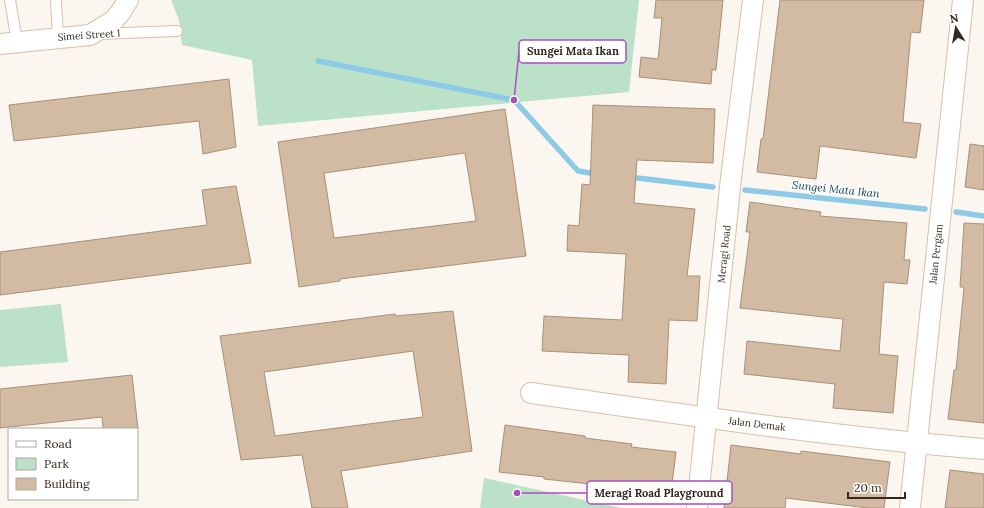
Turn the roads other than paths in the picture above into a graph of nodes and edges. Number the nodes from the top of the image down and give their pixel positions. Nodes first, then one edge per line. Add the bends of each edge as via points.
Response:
1 (10, 0) edge
2 (56, 0) edge
3 (128, 0) edge
4 (752, 0) edge
5 (964, 0) edge
6 (178, 31) dead end
7 (90, 35) junction
8 (58, 37) junction
9 (8, 43) edge
10 (531, 393) dead end
11 (705, 417) junction
12 (917, 444) junction
13 (984, 449) edge
14 (697, 508) edge
15 (910, 508) edge

1 - 9 lane
2 - 8 lane
3 - 7 street via 113,21
4 - 11 street, Meragi Road
5 - 12 street, Jalan Pergam
6 - 7 lane, Simei Street 1
7 - 8 street, Simei Street 1
8 - 9 street, Simei Street 1
10 - 11 street, Jalan Demak
11 - 12 street, Jalan Demak
11 - 14 street, Meragi Road
12 - 13 street, Jalan Demak
12 - 15 street, Jalan Pergam

